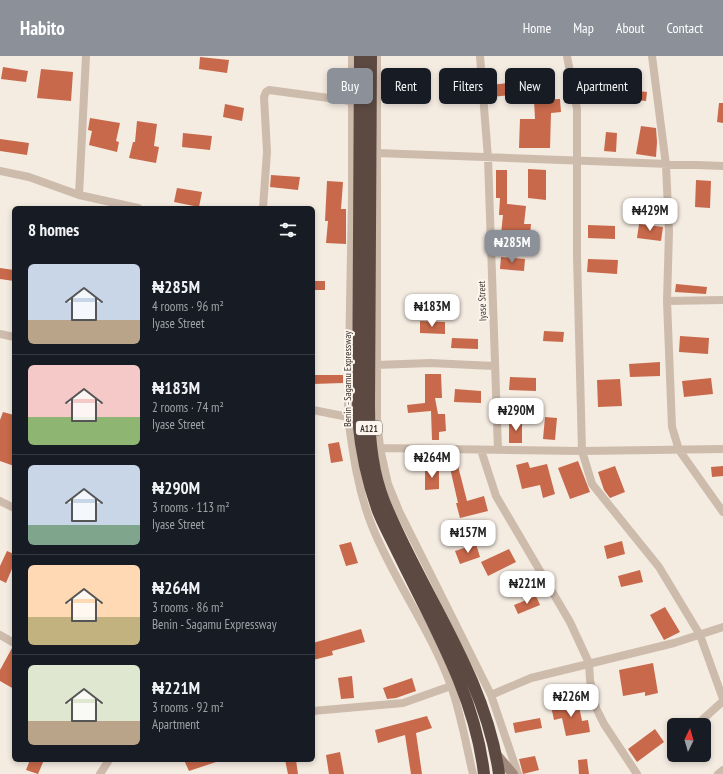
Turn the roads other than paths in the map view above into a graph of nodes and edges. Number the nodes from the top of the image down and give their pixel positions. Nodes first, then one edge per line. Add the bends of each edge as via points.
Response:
1 (86, 56) edge
2 (352, 56) edge
3 (360, 56) edge
4 (371, 56) edge
5 (377, 56) edge
6 (480, 56) edge
7 (567, 56) edge
8 (652, 56) edge
9 (352, 68) edge
10 (327, 98) edge
11 (351, 104) edge
12 (377, 153) junction
13 (488, 158) junction
14 (577, 159) junction
15 (666, 165) junction
16 (723, 166) edge
17 (0, 170) edge
18 (79, 195) junction
19 (128, 206) edge
20 (262, 206) edge
21 (666, 300) junction
22 (723, 300) edge
23 (0, 334) edge
24 (12, 337) edge
25 (376, 365) junction
26 (494, 366) junction
27 (315, 410) edge
28 (348, 417) junction
29 (380, 448) junction
30 (723, 449) edge
31 (481, 450) junction
32 (498, 450) junction
33 (679, 450) junction
34 (582, 451) junction
35 (0, 501) edge
36 (12, 507) edge
37 (723, 512) edge
38 (723, 628) edge
39 (0, 635) edge
40 (700, 635) junction
41 (12, 642) edge
42 (589, 663) junction
43 (451, 686) junction
44 (723, 694) edge
45 (491, 695) junction
46 (315, 711) edge
47 (464, 713) junction
48 (704, 718) edge
49 (482, 752) junction
50 (495, 752) junction
51 (108, 762) edge
52 (723, 770) edge
53 (100, 774) edge
54 (473, 774) edge
55 (484, 774) edge
56 (499, 774) edge
57 (513, 774) edge
58 (518, 774) edge
59 (637, 774) edge
60 (718, 774) edge

1 - 18 street
2 - 9 street
3 - 47 highway, Benin - Sagamu Expressway / A121 via 358,419 361,447 379,512 448,654
4 - 50 highway, A121 via 368,406 374,466 384,500 471,678
5 - 12 street
6 - 13 street, Iyase Street
7 - 14 street via 577,109
8 - 15 street
10 - 20 street via 269,90 266,92 264,97 267,152
11 - 28 street
12 - 13 street
12 - 25 street
13 - 14 street
13 - 26 street, Iyase Street
14 - 15 street
14 - 34 street
15 - 16 street
15 - 21 street via 669,232
17 - 18 street via 29,177
18 - 19 street
21 - 22 street
21 - 33 street via 672,427
23 - 24 street
25 - 26 street via 430,363
25 - 29 street
26 - 32 street, Iyase Street
27 - 28 street
28 - 43 street via 361,498 372,527 433,643
29 - 31 street
29 - 45 street via 388,484 399,511
30 - 33 street
31 - 32 street
31 - 42 street via 496,496 570,622
32 - 34 street
33 - 34 street
33 - 37 street
34 - 40 street via 592,484 658,567
35 - 36 street
38 - 40 street
39 - 41 street
40 - 42 street
40 - 44 street
42 - 45 street via 531,678
42 - 59 street via 596,708
43 - 46 street via 403,703
43 - 47 street
44 - 48 street via 722,702
45 - 58 street
47 - 49 highway, Benin - Sagamu Expressway / A121
47 - 54 street
49 - 55 highway, Benin - Sagamu Expressway / A121
49 - 56 main road
50 - 56 highway, A121
50 - 57 main road
51 - 53 street
52 - 60 street

